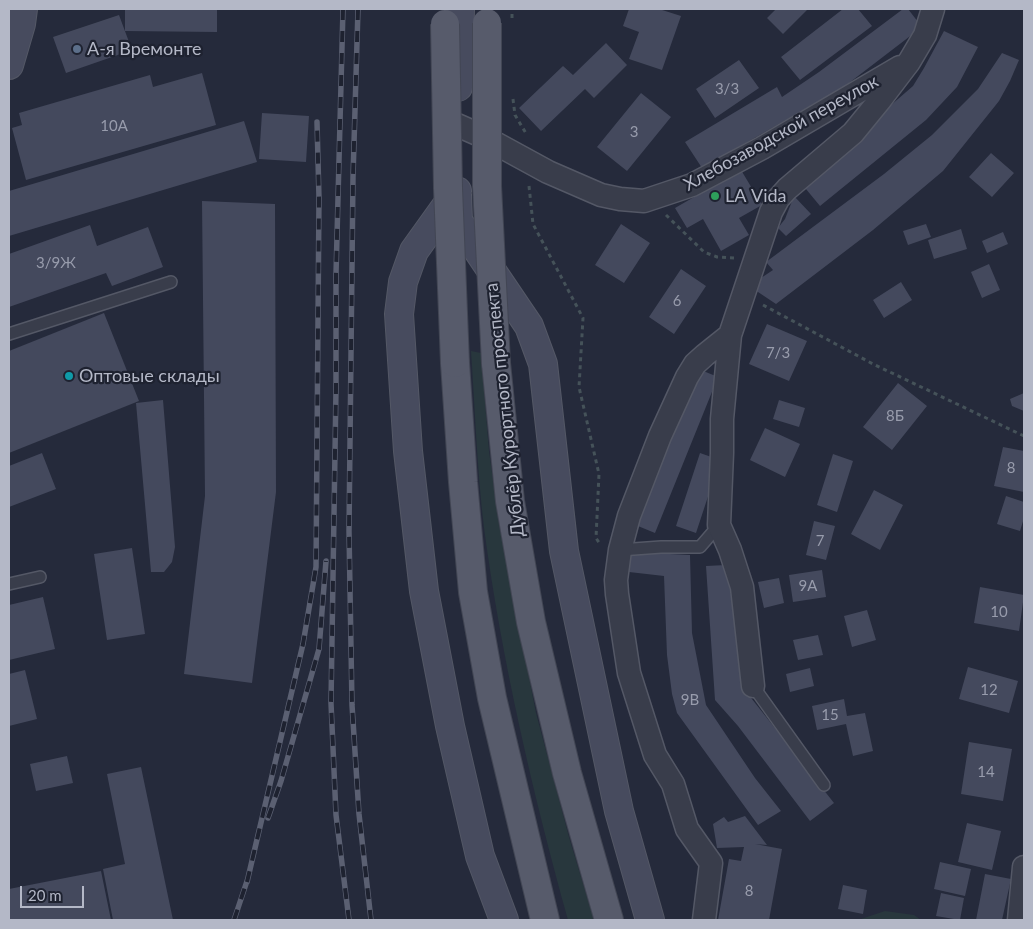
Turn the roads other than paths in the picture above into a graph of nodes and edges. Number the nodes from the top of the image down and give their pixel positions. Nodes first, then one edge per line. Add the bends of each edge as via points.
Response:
1 (23, 9) edge
2 (445, 9) edge
3 (460, 9) edge
4 (933, 9) edge
5 (947, 9) edge
6 (500, 14) edge
7 (925, 35) junction
8 (910, 62) junction
9 (9, 65) edge
10 (457, 125) junction
11 (457, 191) junction
12 (171, 282) dead end
13 (9, 334) edge
14 (730, 335) junction
15 (719, 525) junction
16 (618, 559) junction
17 (40, 577) dead end
18 (9, 584) edge
19 (753, 686) joint
20 (824, 785) dead end
21 (1024, 867) edge
22 (504, 920) edge
23 (545, 920) edge
24 (609, 920) edge
25 (650, 920) edge
26 (704, 920) edge
27 (1019, 920) edge

1 - 9 main road
2 - 23 main road, bridge via 455,363 473,592 492,698
3 - 10 main road
4 - 7 street
5 - 7 lane
6 - 24 main road, Дублёр Курортного проспекта, bridge via 487,186 496,363 510,501 532,622 567,773
7 - 8 street
8 - 10 street, Хлебозаводской переулок via 692,185 644,201 602,195 548,172 528,150
8 - 14 street via 853,133 778,199
10 - 11 main road
11 - 22 main road via 414,252 403,282 399,314 408,451 424,591 480,856
11 - 25 main road via 458,221 529,326 543,364 564,551 619,811
12 - 13 lane
14 - 15 street via 722,419
14 - 16 street via 695,364 687,376 660,436 630,516
15 - 16 lane via 700,547 661,548
15 - 19 street via 742,587
16 - 26 street via 616,594 629,673 655,755 673,784 687,829 712,863
17 - 18 lane
19 - 20 lane
21 - 27 street

